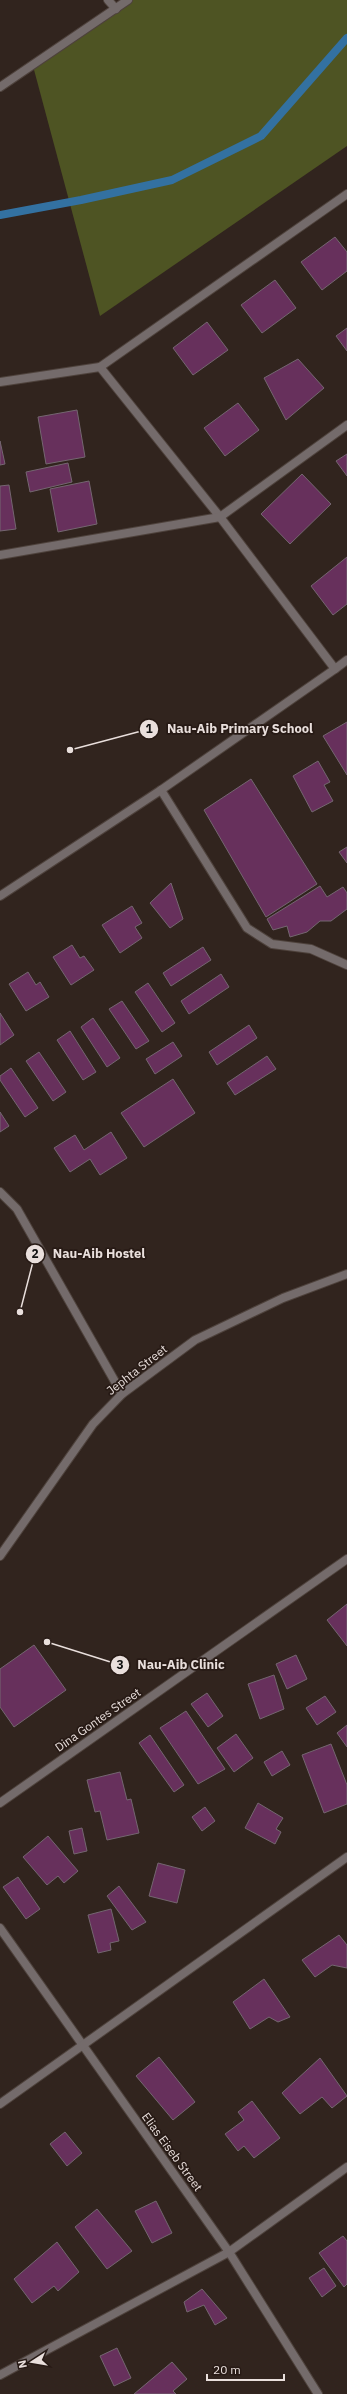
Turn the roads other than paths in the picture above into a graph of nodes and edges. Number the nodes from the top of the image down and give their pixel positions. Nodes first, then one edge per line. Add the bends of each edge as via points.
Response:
1 (108, 0) edge
2 (128, 0) edge
3 (116, 9) junction
4 (0, 87) edge
5 (347, 194) edge
6 (100, 367) junction
7 (0, 382) edge
8 (347, 425) edge
9 (220, 517) junction
10 (0, 555) edge
11 (347, 660) edge
12 (335, 669) junction
13 (161, 790) junction
14 (0, 896) edge
15 (347, 965) edge
16 (0, 1192) edge
17 (347, 1274) edge
18 (122, 1394) junction
19 (0, 1556) edge
20 (347, 1559) edge
21 (0, 1803) edge
22 (347, 1857) edge
23 (0, 1928) edge
24 (82, 2047) junction
25 (0, 2104) edge
26 (347, 2166) edge
27 (229, 2252) junction
28 (0, 2375) edge
29 (318, 2394) edge

1 - 3 street
2 - 3 street
3 - 4 street
5 - 6 street
6 - 7 street
6 - 9 street
8 - 9 street
9 - 10 street
9 - 12 street
11 - 12 street
12 - 13 street
13 - 14 street
13 - 15 street via 247,928 272,944 311,950
16 - 18 street via 17,1209
17 - 18 street, Jephta Street via 284,1298 195,1340
18 - 19 street, Jephta Street via 92,1424
20 - 21 street, Dina Gontes Street
22 - 24 street
23 - 24 street, Elias Eiseb Street
24 - 25 street
24 - 27 street, Elias Eiseb Street
26 - 27 street
27 - 28 street
27 - 29 street, Elias Eiseb Street

